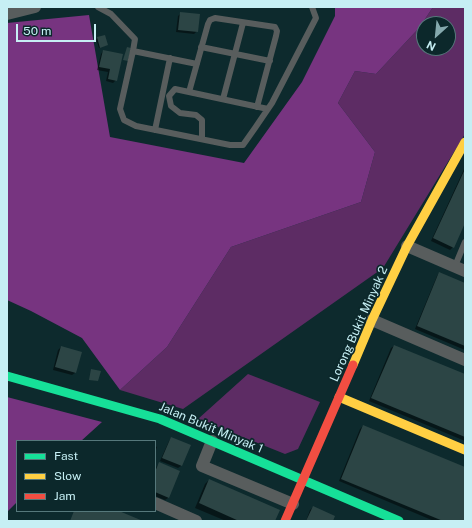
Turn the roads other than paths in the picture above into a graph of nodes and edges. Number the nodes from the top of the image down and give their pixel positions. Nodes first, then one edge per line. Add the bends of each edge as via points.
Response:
1 (35, 7) edge
2 (98, 7) edge
3 (312, 7) edge
4 (7, 14) edge
5 (243, 23) junction
6 (201, 47) junction
7 (133, 50) junction
8 (235, 54) junction
9 (170, 58) junction
10 (270, 61) junction
11 (197, 64) junction
12 (189, 92) junction
13 (224, 99) junction
14 (257, 107) junction
15 (268, 109) junction
16 (155, 130) junction
17 (202, 139) junction
18 (465, 142) edge
19 (465, 242) edge
20 (407, 246) junction
21 (460, 268) edge
22 (372, 320) junction
23 (465, 360) edge
24 (7, 376) edge
25 (339, 397) junction
26 (212, 441) junction
27 (465, 450) edge
28 (303, 480) junction
29 (156, 503) edge
30 (293, 504) junction
31 (391, 519) edge
32 (196, 521) edge
33 (285, 521) edge

1 - 4 street
2 - 7 lane via 111,14 135,39
3 - 15 lane via 316,18
5 - 6 lane via 215,18 210,20
5 - 8 lane
5 - 10 lane via 275,27 277,31
6 - 8 lane
6 - 11 lane
7 - 9 lane
7 - 16 lane via 120,109 124,120 136,126
8 - 10 lane
8 - 13 lane
9 - 11 lane
9 - 16 lane
10 - 14 lane
11 - 12 lane
12 - 13 lane
12 - 17 lane via 175,89 170,96 171,106 180,113 196,115 202,120
13 - 14 lane
14 - 15 lane
15 - 17 lane via 243,145
16 - 17 lane
18 - 20 street, Lorong Bukit Minyak 2
19 - 21 lane
20 - 21 street
20 - 22 street, Lorong Bukit Minyak 2
22 - 23 street
22 - 25 street, Lorong Bukit Minyak 2
24 - 26 street, Jalan Bukit Minyak 1 via 160,419
25 - 27 street
25 - 28 street, Lorong Bukit Minyak 2
26 - 28 street, Jalan Bukit Minyak 1
26 - 30 street via 202,466
28 - 30 street, Lorong Bukit Minyak 2
28 - 31 street, Jalan Bukit Minyak 1
29 - 32 street
30 - 33 street, Lorong Bukit Minyak 2

